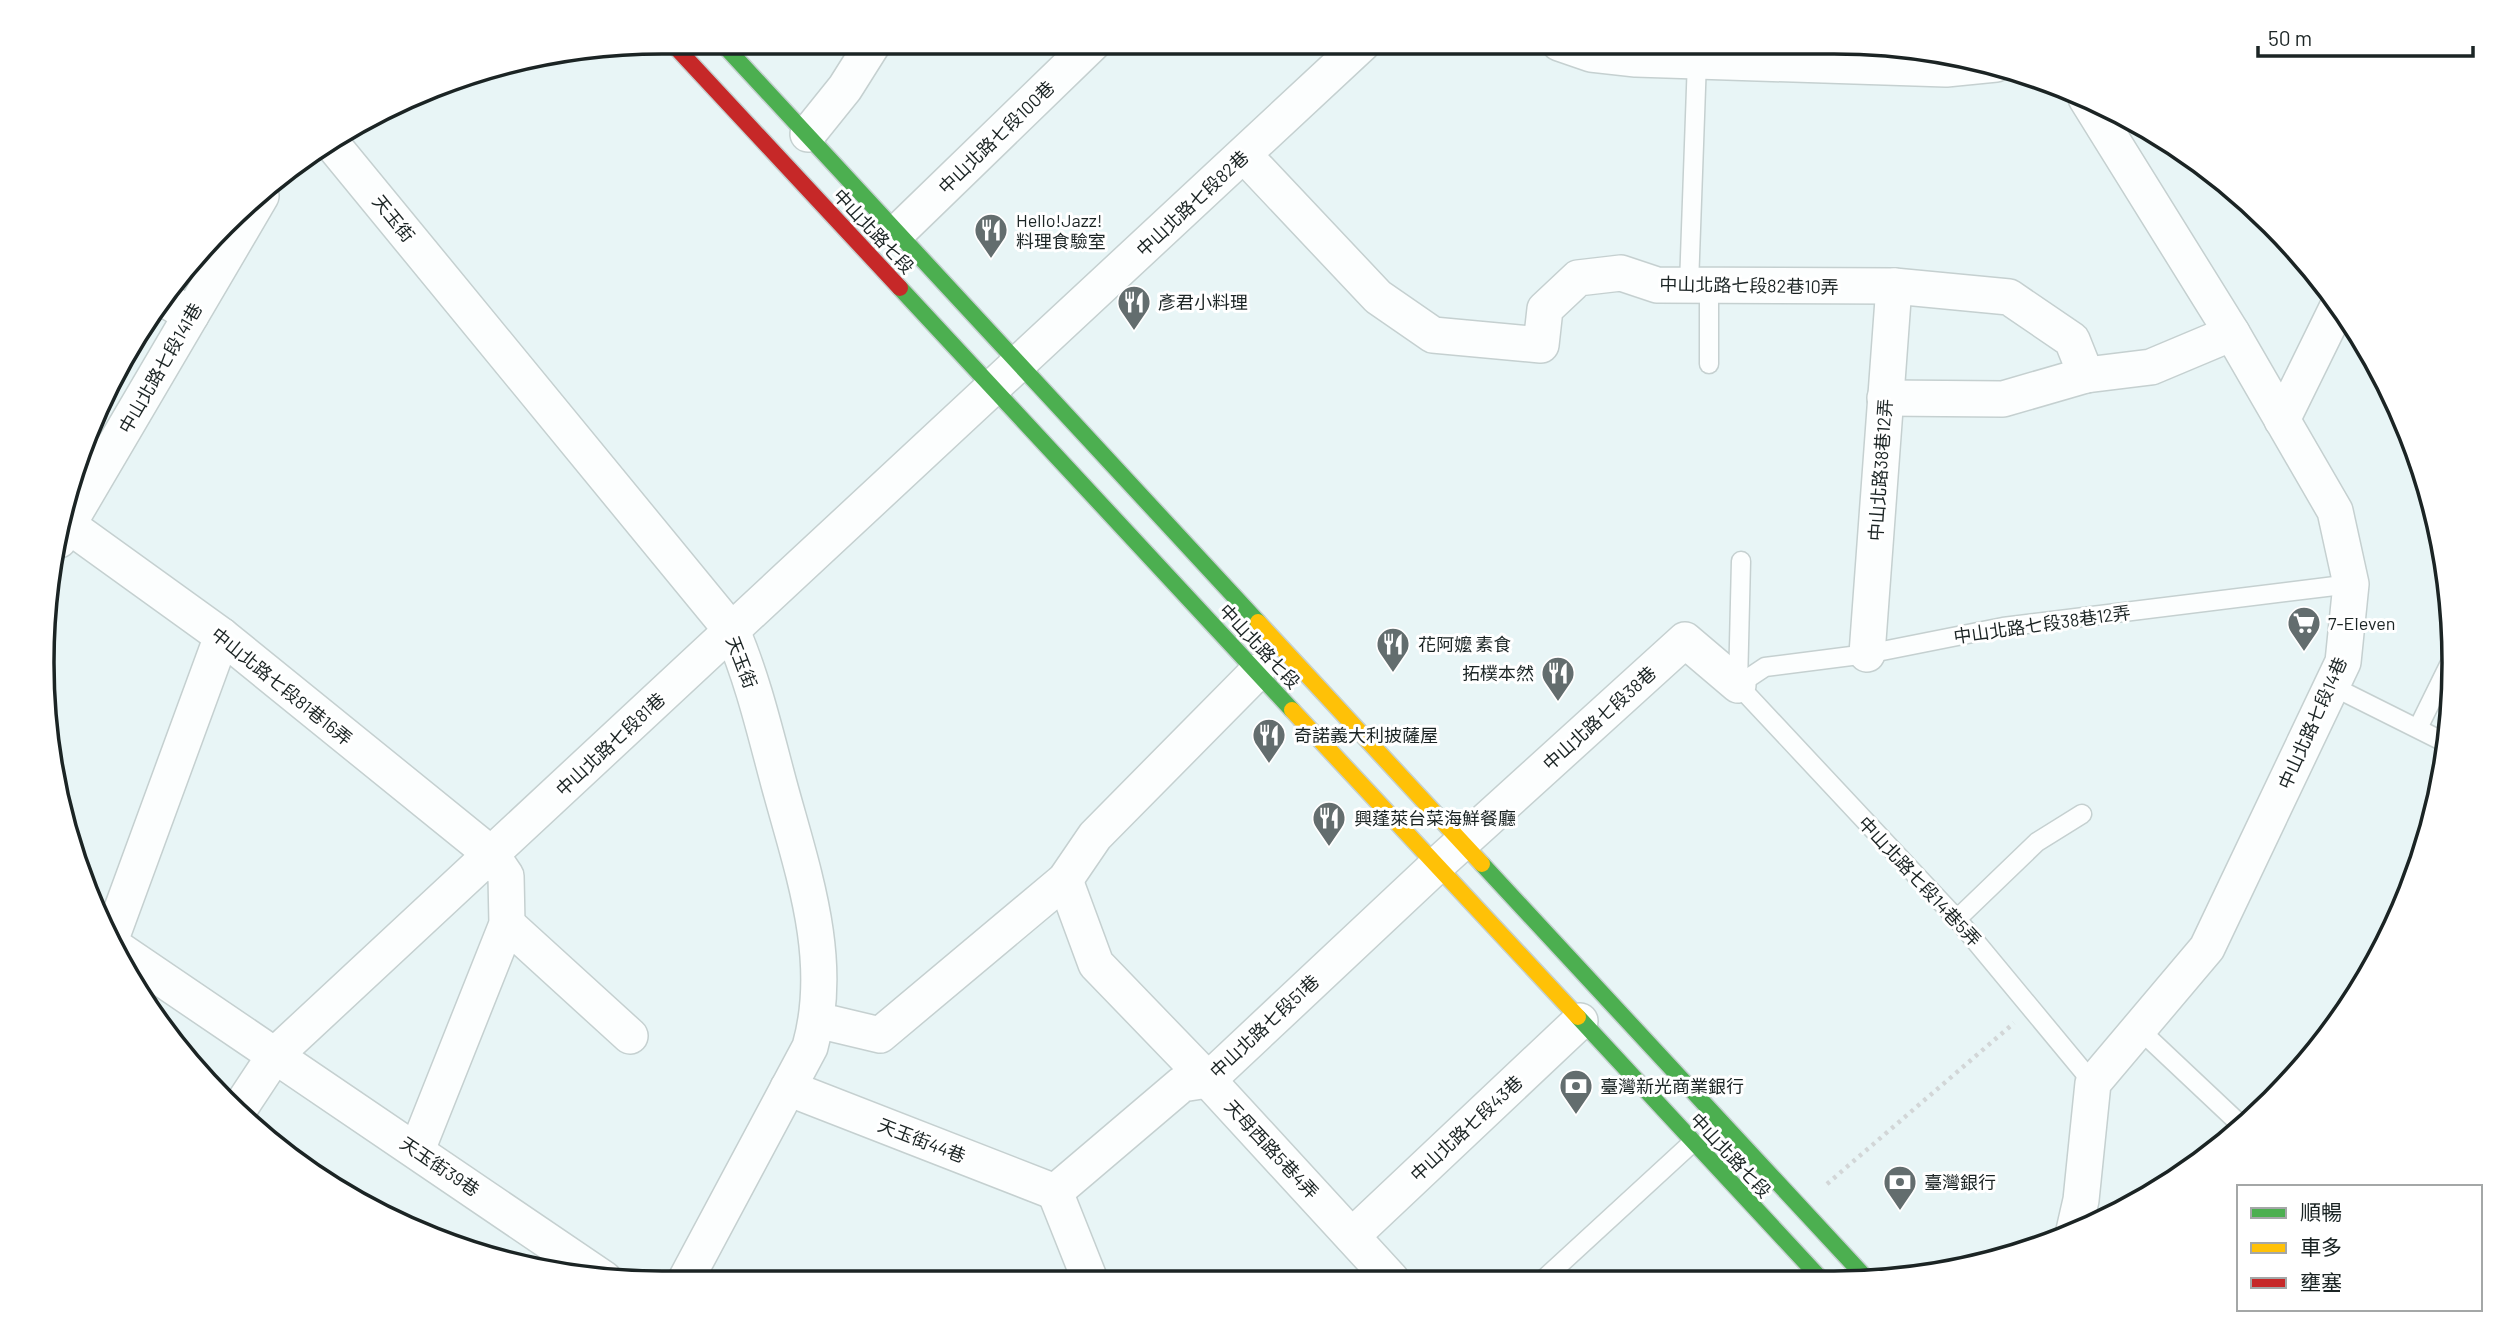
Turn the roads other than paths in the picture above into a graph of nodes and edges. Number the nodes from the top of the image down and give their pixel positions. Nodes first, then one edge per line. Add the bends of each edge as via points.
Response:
1 (682, 54) edge
2 (732, 54) edge
3 (866, 54) edge
4 (1083, 54) edge
5 (1351, 54) edge
6 (1591, 54) edge
7 (1697, 60) junction
8 (1959, 68) edge
9 (2096, 114) edge
10 (808, 134) junction
11 (337, 150) edge
12 (1244, 155) junction
13 (239, 226) edge
14 (898, 232) junction
15 (1699, 285) junction
16 (1894, 286) junction
17 (178, 307) edge
18 (2332, 315) edge
19 (2232, 333) junction
20 (1020, 363) junction
21 (1709, 364) dead end
22 (2086, 375) junction
23 (994, 388) junction
24 (1885, 398) junction
25 (2281, 420) junction
26 (73, 515) edge
27 (68, 535) edge
28 (1741, 561) dead end
29 (2351, 584) junction
30 (732, 631) junction
31 (222, 636) junction
32 (1867, 654) junction
33 (1256, 672) junction
34 (2441, 681) edge
35 (1738, 685) junction
36 (2332, 686) junction
37 (2418, 728) junction
38 (2437, 738) edge
39 (2081, 814) dead end
40 (1462, 843) junction
41 (491, 854) junction
42 (1436, 866) junction
43 (1065, 880) junction
44 (1957, 919) junction
45 (507, 924) junction
46 (115, 928) edge
47 (131, 958) edge
48 (817, 1020) junction
49 (1580, 1021) junction
50 (2140, 1030) junction
51 (630, 1036) dead end
52 (275, 1055) junction
53 (1208, 1080) junction
54 (2093, 1083) junction
55 (788, 1088) junction
56 (243, 1103) edge
57 (2235, 1120) edge
58 (1693, 1142) junction
59 (417, 1150) junction
60 (1055, 1192) junction
61 (2077, 1219) edge
62 (1352, 1236) junction
63 (585, 1266) edge
64 (1858, 1270) edge
65 (691, 1271) edge
66 (1086, 1271) edge
67 (1384, 1271) edge
68 (1553, 1271) edge
69 (1813, 1271) edge

1 - 23 main road, 中山北路七段
2 - 10 main road, 中山北路七段
3 - 10 street
4 - 14 street, 中山北路七段100巷
5 - 12 street, 中山北路七段82巷
6 - 7 street
7 - 8 street
7 - 15 lane
9 - 19 street, 中山北路七段14巷
10 - 14 main road, 中山北路七段
11 - 30 street, 天玉街
12 - 15 street, 中山北路七段82巷10弄 via 1378,297 1433,335 1541,345 1545,309 1578,278 1621,273 1657,285
12 - 20 street, 中山北路七段82巷
13 - 17 street, 中山北路七段141巷
14 - 20 main road, 中山北路七段
15 - 16 street, 中山北路七段82巷10弄
15 - 21 lane
16 - 22 street, 中山北路七段82巷10弄 via 2009,297 2072,340
16 - 24 street, 中山北路38巷12弄
17 - 26 street, 中山北路七段141巷
18 - 25 street
19 - 22 street via 2151,367
19 - 25 street, 中山北路七段14巷
20 - 23 street, 中山北路七段82巷
20 - 40 main road, 中山北路七段
22 - 24 street via 2003,399
23 - 30 street, 中山北路七段81巷
23 - 33 main road, 中山北路七段
24 - 32 street, 中山北路38巷12弄
25 - 29 street, 中山北路七段14巷 via 2335,511
27 - 31 street, 中山北路七段81巷16弄
28 - 35 lane
29 - 32 lane, 中山北路七段38巷12弄 via 2003,626
29 - 36 street, 中山北路七段14巷 via 2343,663
30 - 41 street, 中山北路七段81巷
30 - 48 street, 天玉街 via 748,670 810,897 819,967
31 - 41 street, 中山北路七段81巷16弄
31 - 46 street
32 - 35 lane, 中山北路七段38巷12弄 via 1765,667
33 - 42 main road, 中山北路七段
33 - 43 street via 1095,836
34 - 37 lane
35 - 40 street, 中山北路七段38巷 via 1685,640
35 - 44 lane, 中山北路七段14巷5弄
36 - 37 lane
36 - 50 street, 中山北路七段14巷 via 2207,948
37 - 38 lane
39 - 44 lane via 2037,842
40 - 42 street, 中山北路七段51巷
40 - 64 main road, 中山北路七段
41 - 45 street via 506,876
41 - 52 street, 中山北路七段81巷
42 - 49 main road, 中山北路七段
42 - 53 street, 中山北路七段51巷
43 - 48 street via 880,1035
43 - 53 street, 天母西路5巷4弄 via 1096,964
44 - 54 lane, 中山北路七段14巷5弄
45 - 51 street
45 - 59 street
47 - 52 street, 天玉街39巷
48 - 55 street, 天玉街 via 810,1047
49 - 58 main road, 中山北路七段
49 - 62 street, 中山北路七段43巷
50 - 54 street, 中山北路七段14巷
50 - 57 lane
52 - 56 street, 中山北路七段81巷
52 - 59 street, 天玉街39巷
53 - 60 street, 中山北路七段51巷 via 1182,1084
53 - 62 street, 天母西路5巷4弄
54 - 61 street
55 - 60 street, 天玉街44巷
55 - 65 street, 天玉街
58 - 68 lane
58 - 69 main road, 中山北路七段
59 - 63 street, 天玉街39巷
60 - 66 street
62 - 67 street, 天母西路5巷4弄

